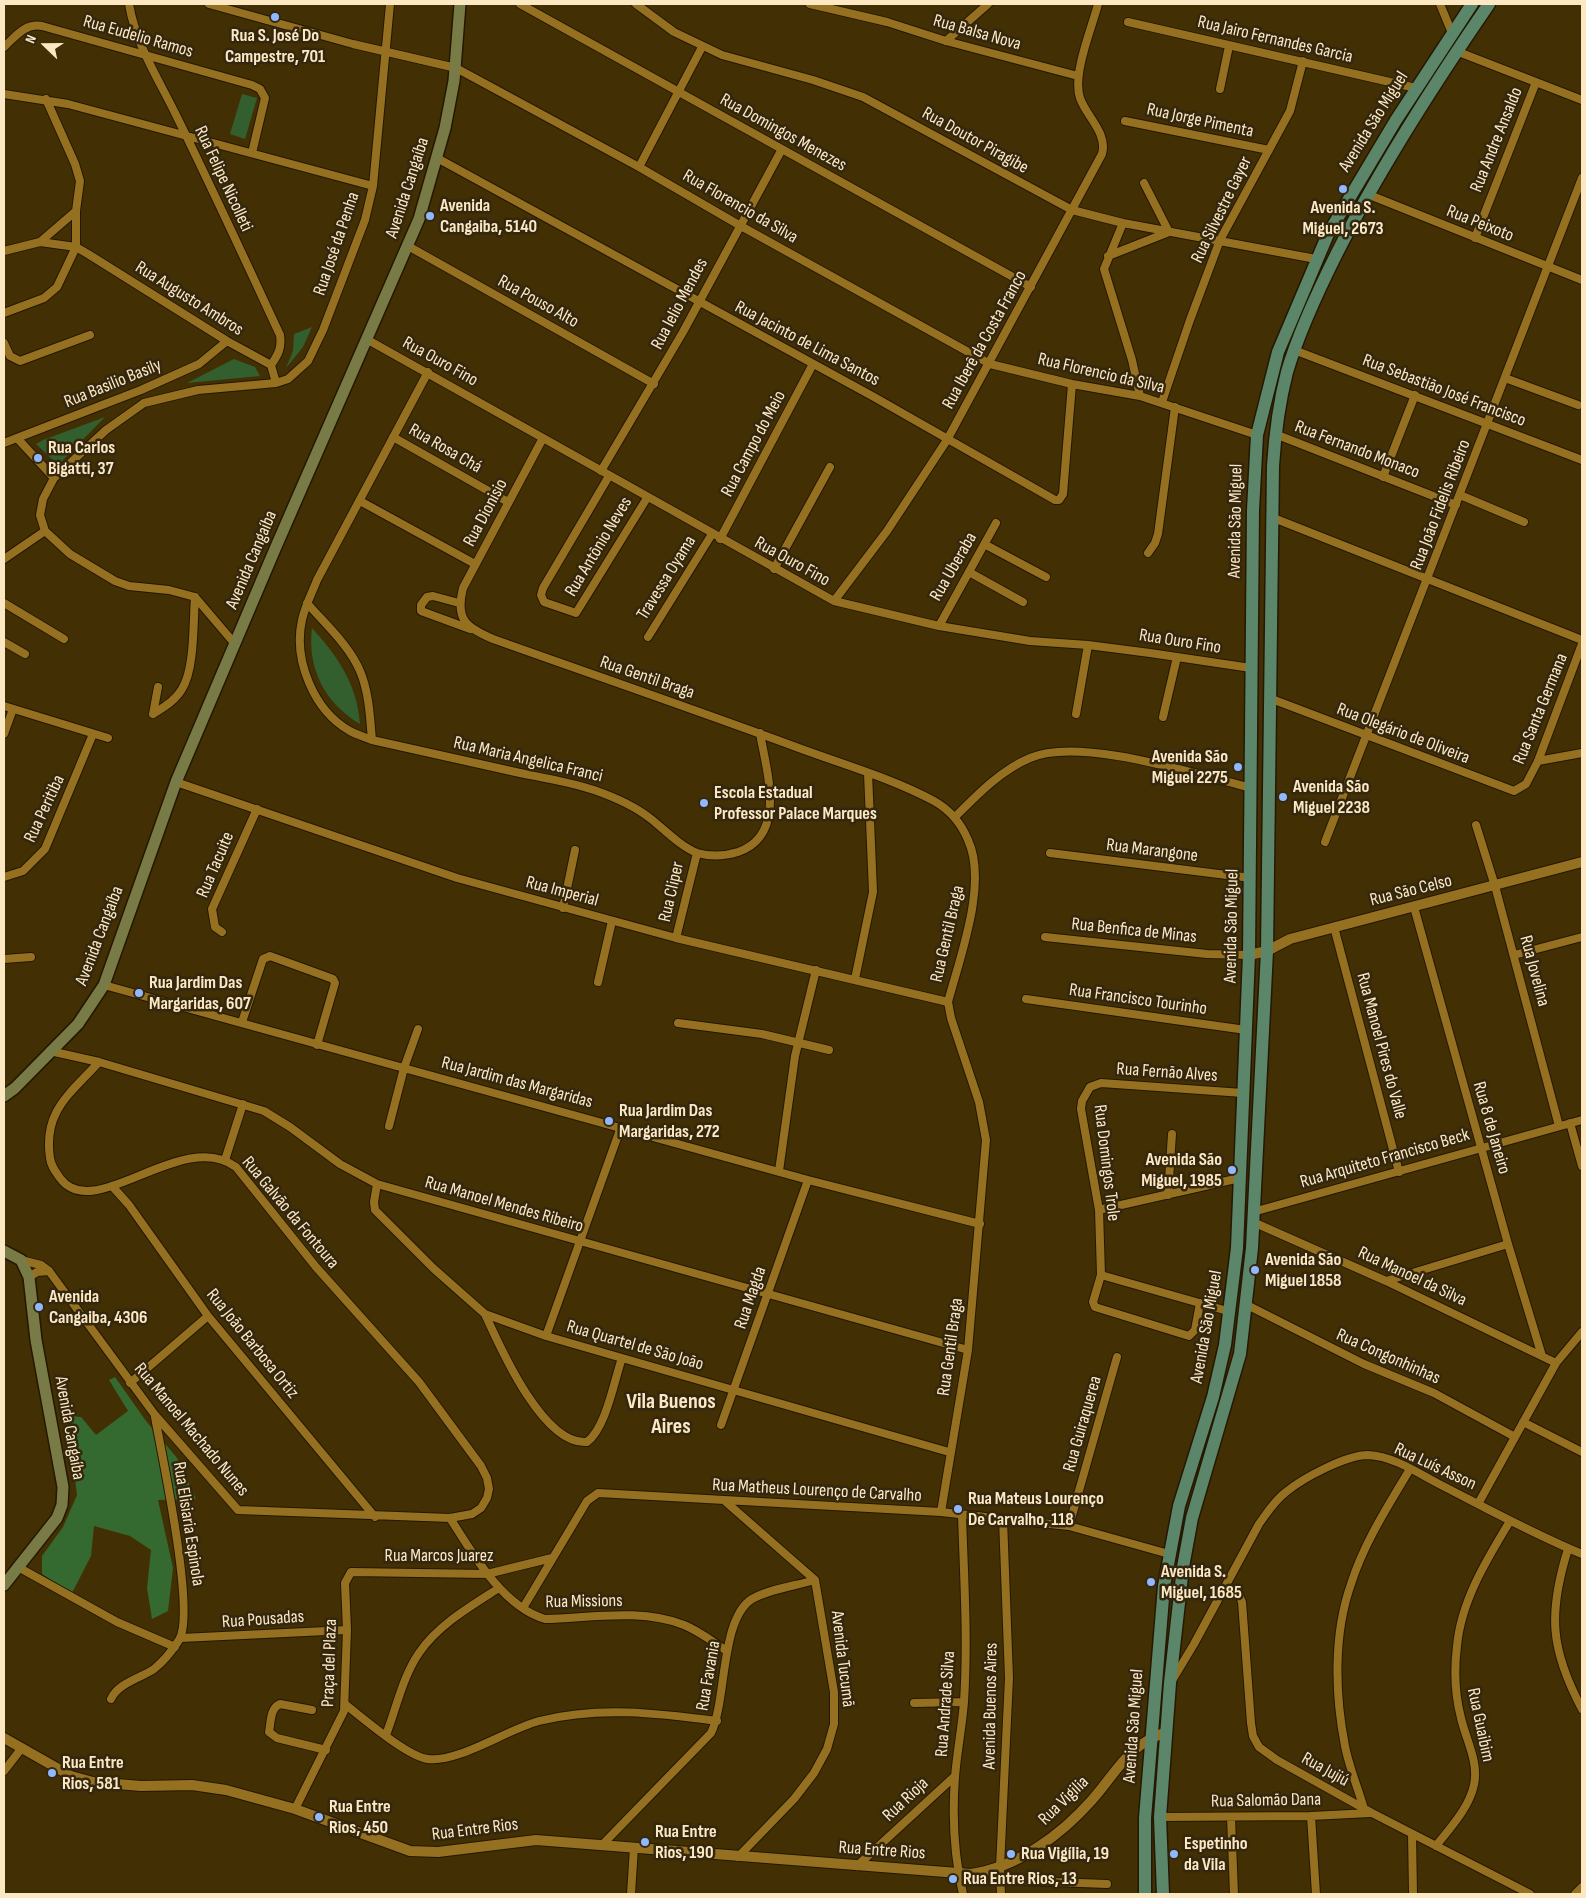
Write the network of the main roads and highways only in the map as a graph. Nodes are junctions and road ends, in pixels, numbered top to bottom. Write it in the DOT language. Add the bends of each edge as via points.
graph roads {
  1 [pos="460,4"];
  2 [pos="1472,4"];
  3 [pos="1489,4"];
  4 [pos="4,1096"];
  5 [pos="4,1251"];
  6 [pos="4,1585"];
  7 [pos="1145,1894"];
  8 [pos="1163,1894"];
  1 -- 4 [label="main road, Avenida Cangaíba" via="456,68 420,219 176,782 104,984 78,1024"];
  2 -- 7 [label="main road, Avenida São Miguel" via="1351,192 1316,259 1278,352 1257,435 1253,510 1250,955 1237,1248 1230,1312 1213,1397 1192,1458 1169,1554 1151,1737 1144,1837"];
  3 -- 8 [label="main road, Avenida São Miguel" via="1367,194 1320,287 1294,350 1275,434 1271,517 1267,951 1247,1306 1240,1354 1192,1518 1182,1576 1160,1817"];
  5 -- 6 [label="main road, Avenida Cangaíba" via="21,1260 29,1277 36,1340 63,1487 57,1518"];
}
